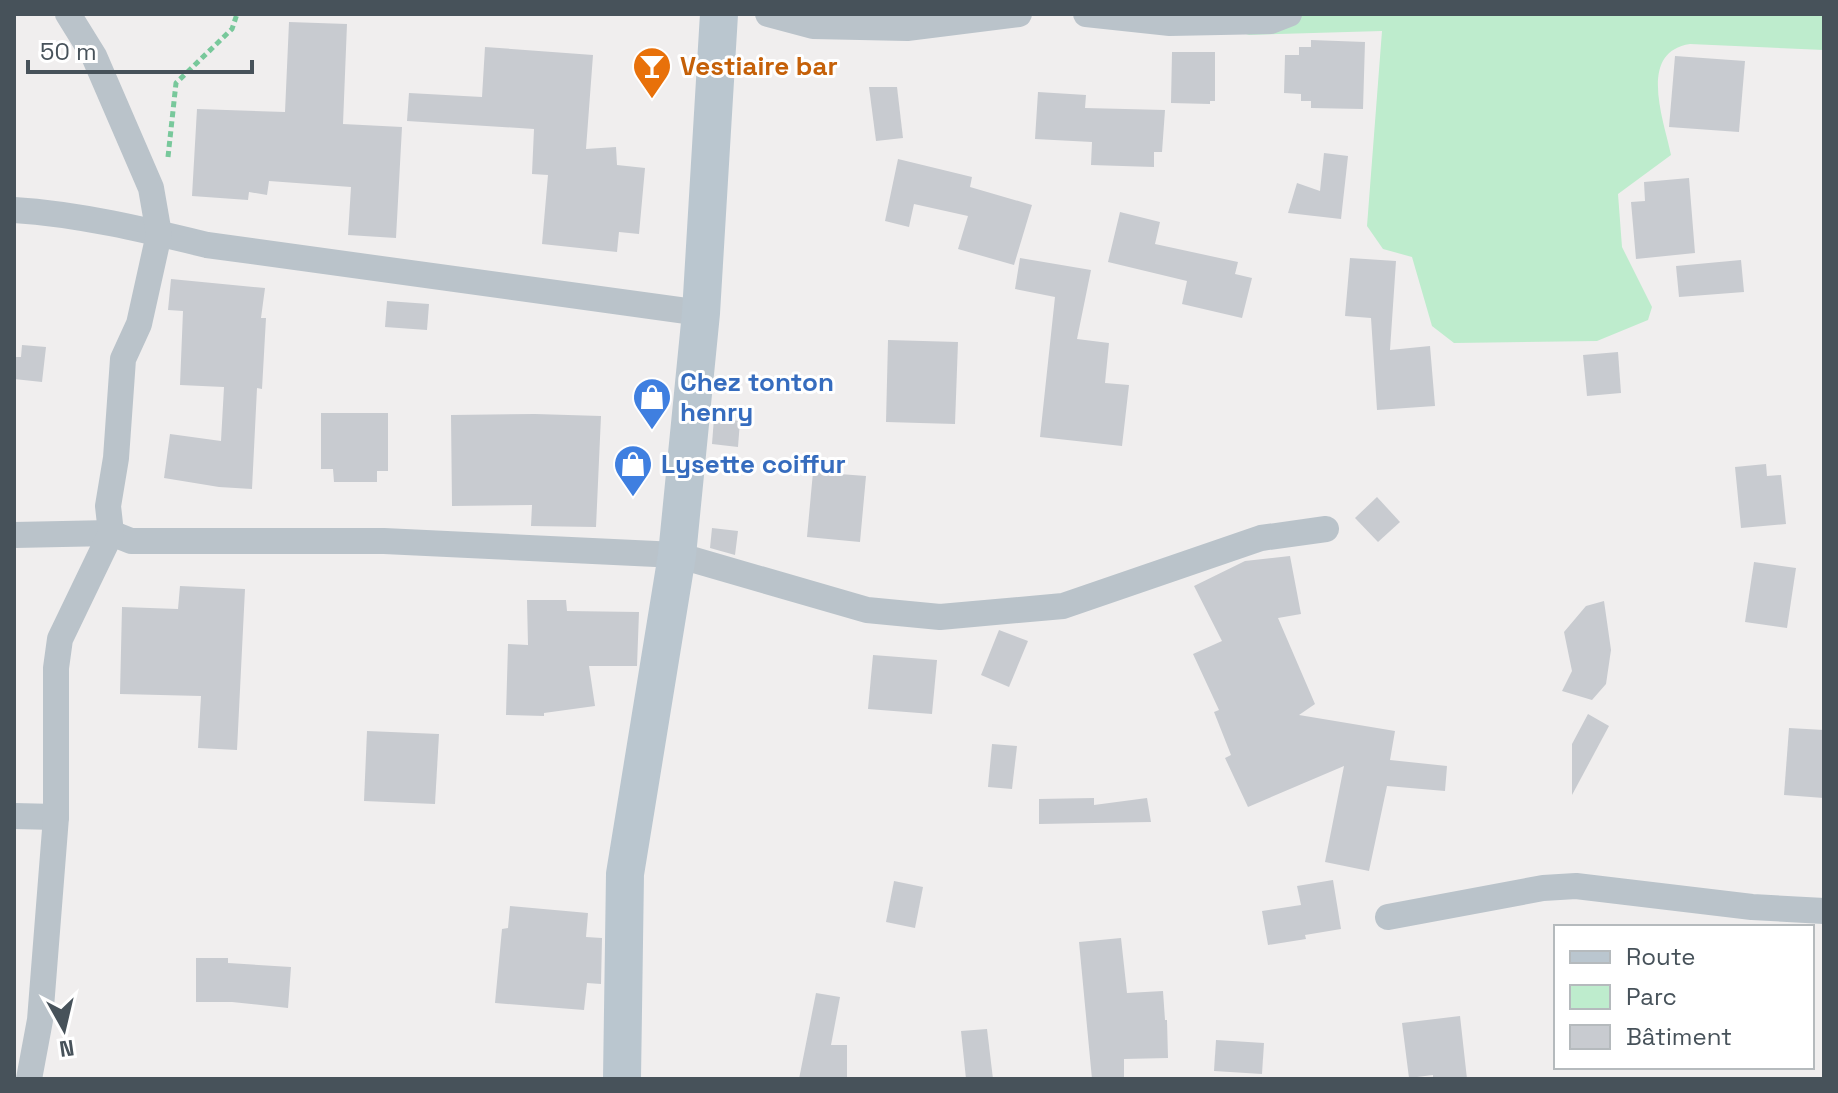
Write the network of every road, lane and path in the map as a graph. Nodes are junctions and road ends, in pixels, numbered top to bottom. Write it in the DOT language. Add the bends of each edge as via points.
graph roads {
  1 [pos="68,14"];
  2 [pos="237,14"];
  3 [pos="719,14"];
  4 [pos="768,14"];
  5 [pos="1019,14"];
  6 [pos="1086,14"];
  7 [pos="1289,14"];
  8 [pos="168,158"];
  9 [pos="14,210"];
  10 [pos="159,234"];
  11 [pos="701,313"];
  12 [pos="1326,529"];
  13 [pos="111,533"];
  14 [pos="14,535"];
  15 [pos="677,555"];
  16 [pos="14,816"];
  17 [pos="56,817"];
  18 [pos="1824,911"];
  19 [pos="1388,917"];
  20 [pos="26,1077"];
  21 [pos="622,1079"];
  1 -- 10 [label="street" via="94,56 151,188"];
  2 -- 8 [label="path" via="232,29 176,83"];
  3 -- 11 [label="street"];
  4 -- 5 [label="street" via="813,26 907,28"];
  6 -- 7 [label="street" via="1170,23 1271,21"];
  9 -- 10 [label="street"];
  10 -- 11 [label="street"];
  10 -- 13 [label="street" via="139,324 123,359 108,506"];
  11 -- 15 [label="street"];
  12 -- 15 [label="street" via="1261,538 1063,606 940,617 867,610"];
  13 -- 14 [label="street"];
  13 -- 15 [label="street" via="131,541 384,541"];
  13 -- 17 [label="street" via="60,639"];
  15 -- 21 [label="street" via="625,874"];
  16 -- 17 [label="street"];
  17 -- 20 [label="street" via="40,1020"];
  18 -- 19 [label="street" via="1576,886"];
}
